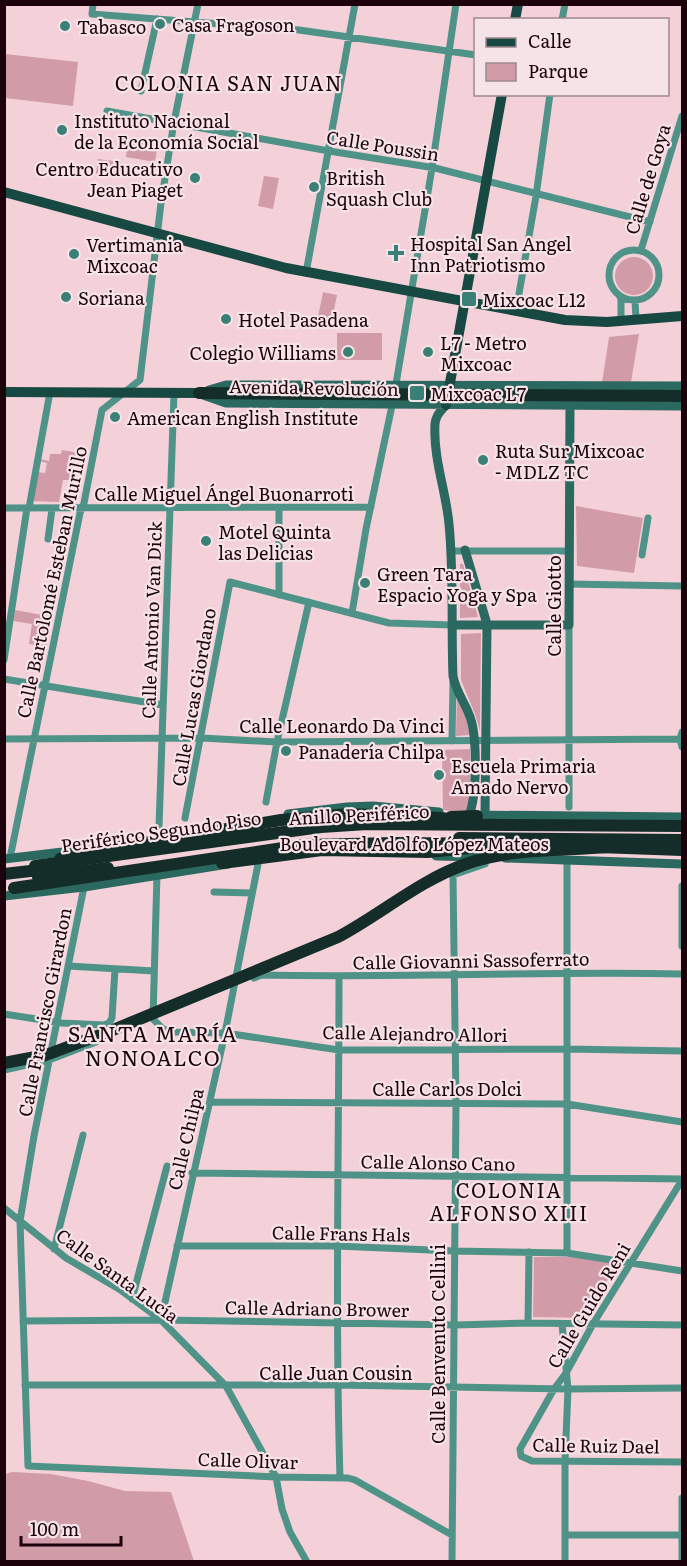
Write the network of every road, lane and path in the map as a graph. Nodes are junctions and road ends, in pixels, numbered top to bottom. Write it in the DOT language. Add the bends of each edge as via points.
graph roads {
  1 [pos="93,4"];
  2 [pos="198,4"];
  3 [pos="355,4"];
  4 [pos="456,4"];
  5 [pos="157,19"];
  6 [pos="195,22"];
  7 [pos="349,37"];
  8 [pos="450,51"];
  9 [pos="474,55"];
  10 [pos="141,91"];
  11 [pos="502,96"];
  12 [pos="550,96"];
  13 [pos="107,111"];
  14 [pos="682,116"];
  15 [pos="174,122"];
  16 [pos="329,151"];
  17 [pos="432,168"];
  18 [pos="486,181"];
  19 [pos="4,192"];
  20 [pos="536,192"];
  21 [pos="650,222"];
  22 [pos="157,233"];
  23 [pos="641,250"];
  24 [pos="306,273"];
  25 [pos="412,291"];
  26 [pos="619,295"];
  27 [pos="635,301"];
  28 [pos="465,302"];
  29 [pos="516,311"];
  30 [pos="682,316"];
  31 [pos="636,319"];
  32 [pos="621,320"];
  33 [pos="396,386"];
  34 [pos="450,386"];
  35 [pos="682,386"];
  36 [pos="4,392"];
  37 [pos="50,392"];
  38 [pos="123,393"];
  39 [pos="174,393"];
  40 [pos="199,393"];
  41 [pos="682,396"];
  42 [pos="392,405"];
  43 [pos="446,405"];
  44 [pos="570,406"];
  45 [pos="682,406"];
  46 [pos="371,507"];
  47 [pos="4,508"];
  48 [pos="28,508"];
  49 [pos="81,508"];
  50 [pos="279,508"];
  51 [pos="52,509"];
  52 [pos="170,509"];
  53 [pos="648,518"];
  54 [pos="48,539"];
  55 [pos="465,550"];
  56 [pos="451,551"];
  57 [pos="570,551"];
  58 [pos="642,555"];
  59 [pos="569,584"];
  60 [pos="682,586"];
  61 [pos="279,595"];
  62 [pos="309,602"];
  63 [pos="352,613"];
  64 [pos="487,624"];
  65 [pos="452,625"];
  66 [pos="569,625"];
  67 [pos="4,660"];
  68 [pos="453,676"];
  69 [pos="4,679"];
  70 [pos="44,686"];
  71 [pos="163,705"];
  72 [pos="681,735"];
  73 [pos="202,738"];
  74 [pos="4,739"];
  75 [pos="33,739"];
  76 [pos="162,739"];
  77 [pos="485,740"];
  78 [pos="452,741"];
  79 [pos="474,741"];
  80 [pos="569,741"];
  81 [pos="277,742"];
  82 [pos="682,747"];
  83 [pos="266,802"];
  84 [pos="568,807"];
  85 [pos="185,818"];
  86 [pos="478,818"];
  87 [pos="682,818"];
  88 [pos="159,827"];
  89 [pos="682,828"];
  90 [pos="682,840"];
  91 [pos="521,844"];
  92 [pos="608,847"];
  93 [pos="679,851"];
  94 [pos="508,859"];
  95 [pos="259,860"];
  96 [pos="567,861"];
  97 [pos="682,864"];
  98 [pos="6,865"];
  99 [pos="35,866"];
  100 [pos="84,872"];
  101 [pos="157,874"];
  102 [pos="682,886"];
  103 [pos="84,887"];
  104 [pos="7,888"];
  105 [pos="214,892"];
  106 [pos="252,893"];
  107 [pos="682,946"];
  108 [pos="68,966"];
  109 [pos="115,969"];
  110 [pos="154,971"];
  111 [pos="567,973"];
  112 [pos="455,974"];
  113 [pos="682,974"];
  114 [pos="339,977"];
  115 [pos="235,986"];
  116 [pos="4,1014"];
  117 [pos="153,1019"];
  118 [pos="57,1023"];
  119 [pos="225,1033"];
  120 [pos="455,1049"];
  121 [pos="567,1049"];
  122 [pos="339,1050"];
  123 [pos="682,1051"];
  124 [pos="49,1060"];
  125 [pos="4,1063"];
  126 [pos="4,1070"];
  127 [pos="210,1102"];
  128 [pos="339,1103"];
  129 [pos="456,1103"];
  130 [pos="567,1104"];
  131 [pos="682,1122"];
  132 [pos="84,1135"];
  133 [pos="167,1167"];
  134 [pos="192,1173"];
  135 [pos="339,1175"];
  136 [pos="567,1177"];
  137 [pos="454,1178"];
  138 [pos="682,1180"];
  139 [pos="4,1208"];
  140 [pos="20,1221"];
  141 [pos="177,1246"];
  142 [pos="336,1246"];
  143 [pos="54,1249"];
  144 [pos="454,1251"];
  145 [pos="529,1252"];
  146 [pos="567,1253"];
  147 [pos="631,1263"];
  148 [pos="682,1271"];
  149 [pos="132,1299"];
  150 [pos="161,1320"];
  151 [pos="23,1321"];
  152 [pos="338,1323"];
  153 [pos="528,1323"];
  154 [pos="562,1324"];
  155 [pos="592,1324"];
  156 [pos="455,1325"];
  157 [pos="682,1325"];
  158 [pos="566,1373"];
  159 [pos="25,1385"];
  160 [pos="337,1385"];
  161 [pos="226,1386"];
  162 [pos="454,1388"];
  163 [pos="682,1388"];
  164 [pos="554,1389"];
  165 [pos="568,1389"];
  166 [pos="521,1446"];
  167 [pos="565,1461"];
  168 [pos="682,1462"];
  169 [pos="28,1466"];
  170 [pos="276,1477"];
  171 [pos="340,1478"];
  172 [pos="682,1498"];
  173 [pos="452,1535"];
  174 [pos="565,1535"];
  175 [pos="682,1535"];
  176 [pos="307,1562"];
  177 [pos="452,1562"];
  178 [pos="565,1562"];
  179 [pos="682,1562"];
  1 -- 5 [label="street" via="92,14"];
  2 -- 6 [label="street, Calle Bartolomé Esteban Murillo"];
  3 -- 7 [label="street"];
  4 -- 8 [label="street"];
  5 -- 6 [label="street"];
  5 -- 10 [label="street"];
  6 -- 7 [label="street"];
  6 -- 15 [label="street, Calle Bartolomé Esteban Murillo"];
  7 -- 8 [label="street"];
  7 -- 16 [label="street"];
  8 -- 9 [label="street"];
  8 -- 17 [label="street"];
  11 -- 18 [label="main road"];
  12 -- 20 [label="street"];
  13 -- 15 [label="street, Calle Poussin"];
  14 -- 21 [label="street, Calle de Goya"];
  15 -- 16 [label="street, Calle Poussin"];
  15 -- 22 [label="street, Calle Bartolomé Esteban Murillo"];
  16 -- 17 [label="street, Calle Poussin"];
  16 -- 24 [label="street"];
  17 -- 18 [label="street, Calle Poussin"];
  17 -- 25 [label="street"];
  18 -- 20 [label="street, Calle Poussin"];
  18 -- 28 [label="main road"];
  19 -- 22 [label="main road"];
  20 -- 21 [label="street, Calle Poussin"];
  20 -- 29 [label="street"];
  21 -- 23 [label="street, Calle de Goya"];
  22 -- 24 [label="main road"];
  22 -- 38 [label="street, Calle Bartolomé Esteban Murillo" via="140,380"];
  23 -- 26 [label="street" via="625,251 612,263 609,280"];
  23 -- 27 [label="street" via="655,260 660,279 653,293"];
  24 -- 25 [label="main road"];
  25 -- 28 [label="main road"];
  25 -- 33 [label="street"];
  26 -- 27 [label="street"];
  26 -- 32 [label="street"];
  27 -- 31 [label="street"];
  28 -- 29 [label="main road"];
  28 -- 34 [label="main road"];
  29 -- 32 [label="main road" via="588,322"];
  30 -- 31 [label="main road"];
  31 -- 32 [label="main road"];
  33 -- 34 [label="main road, Avenida Revolución"];
  33 -- 40 [label="main road, Avenida Revolución" via="226,385"];
  33 -- 42 [label="street"];
  34 -- 35 [label="main road, Avenida Revolución"];
  34 -- 43 [label="main road"];
  36 -- 37 [label="main road, Avenida Revolución"];
  37 -- 38 [label="main road, Avenida Revolución"];
  37 -- 48 [label="street"];
  38 -- 39 [label="main road, Avenida Revolución"];
  38 -- 49 [label="street, Calle Bartolomé Esteban Murillo" via="102,410"];
  39 -- 40 [label="main road, Avenida Revolución"];
  39 -- 52 [label="street, Calle Antonio Van Dick"];
  40 -- 41 [label="highway, bridge"];
  40 -- 42 [label="main road, Avenida Revolución" via="226,404"];
  42 -- 43 [label="main road, Avenida Revolución"];
  42 -- 46 [label="street"];
  43 -- 44 [label="main road, Avenida Revolución"];
  43 -- 56 [label="main road" via="436,418 435,436"];
  44 -- 45 [label="main road, Avenida Revolución"];
  44 -- 57 [label="main road, Calle Giotto"];
  46 -- 50 [label="street, Calle Miguel Ángel Buonarroti"];
  46 -- 63 [label="street"];
  47 -- 48 [label="street, Calle Miguel Ángel Buonarroti"];
  48 -- 51 [label="street, Calle Miguel Ángel Buonarroti"];
  48 -- 67 [label="street"];
  49 -- 51 [label="street, Calle Miguel Ángel Buonarroti"];
  49 -- 52 [label="street, Calle Miguel Ángel Buonarroti"];
  49 -- 70 [label="street, Calle Bartolomé Esteban Murillo"];
  50 -- 52 [label="street, Calle Miguel Ángel Buonarroti"];
  50 -- 61 [label="street"];
  51 -- 54 [label="street"];
  52 -- 71 [label="street, Calle Antonio Van Dick"];
  53 -- 58 [label="street"];
  55 -- 56 [label="street"];
  55 -- 57 [label="street"];
  55 -- 64 [label="main road"];
  56 -- 65 [label="main road"];
  57 -- 59 [label="main road, Calle Giotto"];
  59 -- 60 [label="street"];
  59 -- 66 [label="main road, Calle Giotto"];
  61 -- 62 [label="street"];
  61 -- 73 [label="street, Calle Lucas Giordano" via="230,582"];
  62 -- 63 [label="street"];
  62 -- 81 [label="street"];
  63 -- 65 [label="street" via="400,625"];
  64 -- 65 [label="main road"];
  64 -- 66 [label="main road"];
  64 -- 77 [label="main road"];
  65 -- 68 [label="main road"];
  66 -- 80 [label="street, Calle Giotto"];
  68 -- 78 [label="street"];
  68 -- 79 [label="main road" via="471,721"];
  69 -- 70 [label="street"];
  70 -- 71 [label="street"];
  70 -- 75 [label="street, Calle Bartolomé Esteban Murillo"];
  71 -- 76 [label="street, Calle Antonio Van Dick"];
  72 -- 80 [label="street, Calle Leonardo Da Vinci"];
  72 -- 82 [label="street"];
  73 -- 76 [label="street, Calle Leonardo Da Vinci"];
  73 -- 81 [label="street, Calle Leonardo Da Vinci"];
  73 -- 85 [label="street, Calle Lucas Giordano"];
  74 -- 75 [label="street, Calle Leonardo Da Vinci"];
  75 -- 76 [label="street, Calle Leonardo Da Vinci"];
  75 -- 98 [label="street, Calle Bartolomé Esteban Murillo"];
  76 -- 88 [label="street, Calle Antonio Van Dick"];
  77 -- 79 [label="street, Calle Leonardo Da Vinci"];
  77 -- 80 [label="street, Calle Leonardo Da Vinci"];
  77 -- 86 [label="main road"];
  78 -- 79 [label="street, Calle Leonardo Da Vinci"];
  78 -- 81 [label="street, Calle Leonardo Da Vinci"];
  79 -- 86 [label="main road" via="473,798"];
  80 -- 84 [label="street, Calle Giotto"];
  81 -- 83 [label="street"];
  86 -- 87 [label="main road, Boulevard Adolfo López Mateos"];
  86 -- 89 [label="highway, Anillo Periférico"];
  86 -- 98 [label="highway, Anillo Periférico"];
  86 -- 98 [label="main road, Boulevard Adolfo López Mateos" via="373,806 347,807 273,816"];
  86 -- 99 [label="highway, bridge" via="349,814 281,820 71,855"];
  89 -- 99 [label="highway, Periférico Segundo Piso, bridge" via="321,827"];
  90 -- 100 [label="highway, Anillo Periférico" via="322,841"];
  91 -- 92 [label="highway, Periférico Segundo Piso, bridge"];
  91 -- 100 [label="highway, bridge" via="428,852 322,850 116,876"];
  91 -- 104 [label="highway, Periférico Segundo Piso, bridge" via="303,845"];
  92 -- 93 [label="highway, Periférico Segundo Piso"];
  92 -- 125 [label="highway, bridge" via="504,855 467,864 435,877 338,937 113,1030 46,1055"];
  94 -- 95 [label="main road, Boulevard Adolfo López Mateos" via="323,855"];
  94 -- 96 [label="main road, Boulevard Adolfo López Mateos"];
  94 -- 112 [label="street, Calle Benvenuto Cellini" via="451,875"];
  95 -- 101 [label="main road, Boulevard Adolfo López Mateos"];
  95 -- 106 [label="street, Calle Chilpa"];
  96 -- 97 [label="main road, Boulevard Adolfo López Mateos"];
  96 -- 111 [label="street"];
  98 -- 99 [label="highway, Periférico Segundo Piso"];
  100 -- 104 [label="highway, Anillo Periférico"];
  101 -- 103 [label="main road, Boulevard Adolfo López Mateos"];
  101 -- 110 [label="street"];
  102 -- 107 [label="street"];
  103 -- 104 [label="main road, Boulevard Adolfo López Mateos"];
  103 -- 108 [label="street, Calle Francisco Girardon"];
  105 -- 106 [label="street"];
  106 -- 115 [label="street, Calle Chilpa"];
  108 -- 109 [label="street"];
  108 -- 118 [label="street, Calle Francisco Girardon"];
  109 -- 110 [label="street"];
  109 -- 118 [label="street" via="109,1023"];
  110 -- 117 [label="street"];
  111 -- 112 [label="street, Calle Giovanni Sassoferrato"];
  111 -- 113 [label="street, Calle Giovanni Sassoferrato"];
  111 -- 121 [label="street"];
  112 -- 114 [label="street, Calle Giovanni Sassoferrato"];
  112 -- 120 [label="street, Calle Benvenuto Cellini"];
  114 -- 115 [label="street, Calle Giovanni Sassoferrato" via="261,975"];
  114 -- 122 [label="street"];
  115 -- 117 [label="street"];
  115 -- 119 [label="street, Calle Chilpa"];
  116 -- 118 [label="street"];
  117 -- 119 [label="street, Calle Alejandro Allori" via="173,1032"];
  117 -- 124 [label="street"];
  118 -- 124 [label="street, Calle Francisco Girardon"];
  119 -- 122 [label="street, Calle Alejandro Allori"];
  119 -- 127 [label="street, Calle Chilpa"];
  120 -- 121 [label="street, Calle Alejandro Allori"];
  120 -- 122 [label="street, Calle Alejandro Allori"];
  120 -- 129 [label="street, Calle Benvenuto Cellini"];
  121 -- 123 [label="street, Calle Alejandro Allori"];
  121 -- 130 [label="street"];
  122 -- 128 [label="street"];
  124 -- 126 [label="street"];
  124 -- 140 [label="street, Calle Francisco Girardon"];
  127 -- 128 [label="street, Calle Carlos Dolci"];
  127 -- 134 [label="street, Calle Chilpa"];
  128 -- 129 [label="street, Calle Carlos Dolci"];
  128 -- 135 [label="street"];
  129 -- 130 [label="street, Calle Carlos Dolci"];
  129 -- 137 [label="street, Calle Benvenuto Cellini"];
  130 -- 131 [label="street, Calle Carlos Dolci"];
  130 -- 136 [label="street"];
  132 -- 143 [label="street"];
  133 -- 149 [label="street"];
  134 -- 135 [label="street, Calle Alonso Cano"];
  134 -- 141 [label="street, Calle Chilpa"];
  135 -- 137 [label="street, Calle Alonso Cano"];
  135 -- 142 [label="street"];
  136 -- 137 [label="street, Calle Alonso Cano"];
  136 -- 138 [label="street, Calle Alonso Cano"];
  136 -- 146 [label="street"];
  137 -- 144 [label="street, Calle Benvenuto Cellini"];
  138 -- 147 [label="street, Calle Guido Reni"];
  139 -- 140 [label="street, Calle Santa Lucía"];
  140 -- 143 [label="street, Calle Santa Lucía"];
  140 -- 151 [label="street, Calle Francisco Girardon"];
  141 -- 142 [label="street, Calle Frans Hals"];
  141 -- 150 [label="street, Calle Chilpa"];
  142 -- 144 [label="street, Calle Frans Hals"];
  142 -- 152 [label="street"];
  143 -- 149 [label="street, Calle Santa Lucía"];
  144 -- 145 [label="street, Calle Frans Hals"];
  144 -- 156 [label="street, Calle Benvenuto Cellini"];
  145 -- 146 [label="street, Calle Frans Hals"];
  145 -- 153 [label="street"];
  146 -- 147 [label="street, Calle Frans Hals"];
  147 -- 148 [label="street, Calle Frans Hals"];
  147 -- 155 [label="street, Calle Guido Reni"];
  149 -- 150 [label="street, Calle Santa Lucía"];
  150 -- 151 [label="street, Calle Adriano Brower"];
  150 -- 152 [label="street, Calle Adriano Brower"];
  150 -- 161 [label="street, Calle Santa Lucía"];
  151 -- 159 [label="street, Calle Francisco Girardon"];
  152 -- 156 [label="street, Calle Adriano Brower"];
  152 -- 160 [label="street"];
  153 -- 154 [label="street, Calle Adriano Brower"];
  153 -- 156 [label="street, Calle Adriano Brower"];
  154 -- 155 [label="street, Calle Adriano Brower"];
  154 -- 158 [label="street"];
  155 -- 157 [label="street, Calle Adriano Brower"];
  155 -- 158 [label="street, Calle Guido Reni"];
  156 -- 162 [label="street, Calle Benvenuto Cellini"];
  158 -- 164 [label="street, Calle Guido Reni"];
  158 -- 165 [label="street"];
  159 -- 161 [label="street, Calle Juan Cousin"];
  159 -- 169 [label="street, Calle Francisco Girardon"];
  160 -- 161 [label="street, Calle Juan Cousin"];
  160 -- 162 [label="street, Calle Juan Cousin"];
  160 -- 171 [label="street"];
  161 -- 170 [label="street, Calle Santa Lucía"];
  162 -- 164 [label="street, Calle Juan Cousin"];
  162 -- 173 [label="street, Calle Benvenuto Cellini"];
  163 -- 165 [label="street, Calle Juan Cousin"];
  164 -- 165 [label="street, Calle Juan Cousin"];
  164 -- 166 [label="street, Calle Guido Reni"];
  165 -- 167 [label="street"];
  166 -- 167 [label="street, Calle Ruiz Dael" via="524,1459"];
  167 -- 168 [label="street, Calle Ruiz Dael"];
  167 -- 174 [label="street"];
  169 -- 170 [label="street, Calle Olivar"];
  170 -- 171 [label="street, Calle Olivar"];
  170 -- 176 [label="street, Calle Santa Lucía" via="290,1532"];
  171 -- 173 [label="street, Calle Olivar" via="355,1480"];
  172 -- 175 [label="street"];
  173 -- 177 [label="street, Calle Benvenuto Cellini"];
  174 -- 175 [label="street"];
  174 -- 178 [label="street"];
  175 -- 179 [label="street"];
}
